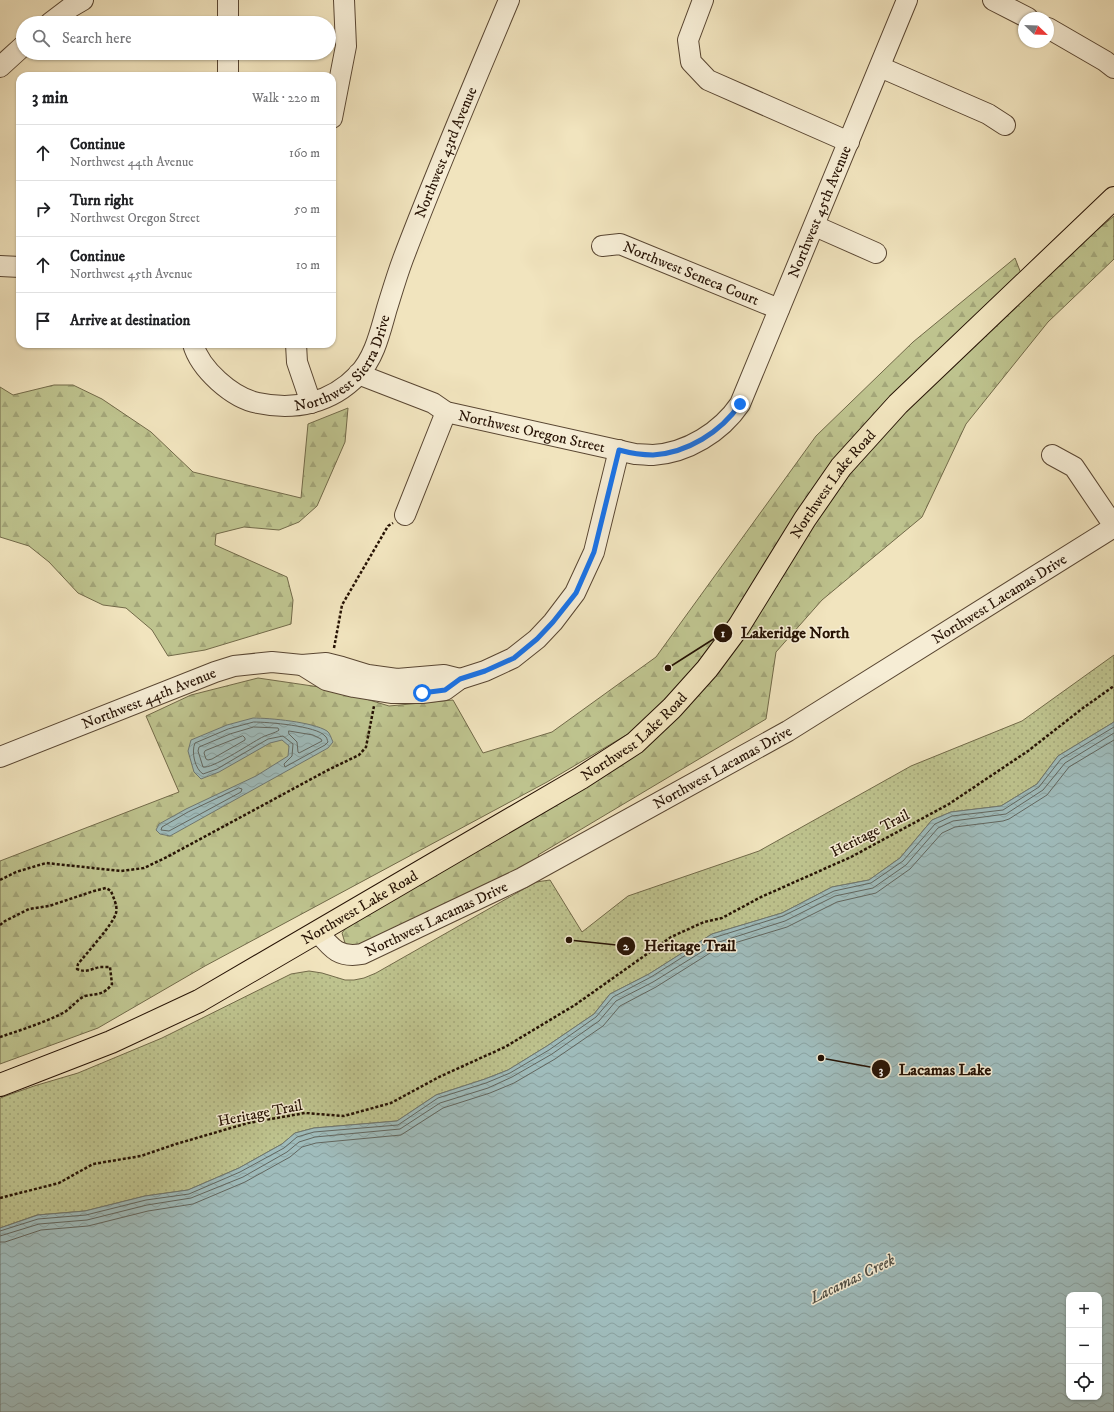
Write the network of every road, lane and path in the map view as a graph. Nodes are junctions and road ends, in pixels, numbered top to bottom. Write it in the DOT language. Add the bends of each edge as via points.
graph roads {
  1 [pos="83,0"];
  2 [pos="228,0"];
  3 [pos="344,0"];
  4 [pos="509,0"];
  5 [pos="704,0"];
  6 [pos="907,0"];
  7 [pos="993,0"];
  8 [pos="1018,13"];
  9 [pos="59,16"];
  10 [pos="228,16"];
  11 [pos="1054,31"];
  12 [pos="16,52"];
  13 [pos="228,60"];
  14 [pos="0,67"];
  15 [pos="880,67"];
  16 [pos="1114,68"];
  17 [pos="228,72"];
  18 [pos="336,97"];
  19 [pos="1006,125"];
  20 [pos="849,142"];
  21 [pos="1114,198"];
  22 [pos="815,226"];
  23 [pos="602,246"];
  24 [pos="876,253"];
  25 [pos="0,266"];
  26 [pos="16,267"];
  27 [pos="388,306"];
  28 [pos="779,309"];
  29 [pos="195,348"];
  30 [pos="296,348"];
  31 [pos="358,374"];
  32 [pos="310,403"];
  33 [pos="446,412"];
  34 [pos="727,421"];
  35 [pos="619,450"];
  36 [pos="1052,455"];
  37 [pos="406,515"];
  38 [pos="1114,526"];
  39 [pos="334,649"];
  40 [pos="302,665"];
  41 [pos="460,679"];
  42 [pos="1114,686"];
  43 [pos="376,691"];
  44 [pos="0,757"];
  45 [pos="0,880"];
  46 [pos="0,925"];
  47 [pos="318,932"];
  48 [pos="0,1037"];
  49 [pos="0,1085"];
  50 [pos="0,1198"];
  1 -- 9 [label="street"];
  2 -- 10 [label="street"];
  3 -- 18 [label="street" via="346,46"];
  4 -- 27 [label="street, Northwest 43rd Avenue" via="405,254"];
  5 -- 20 [label="street" via="688,40 691,62 708,80"];
  6 -- 15 [label="street, Northwest 45th Avenue"];
  7 -- 8 [label="street"];
  11 -- 16 [label="street"];
  12 -- 14 [label="street"];
  13 -- 17 [label="street"];
  15 -- 19 [label="street" via="988,114"];
  15 -- 20 [label="street, Northwest 45th Avenue"];
  20 -- 22 [label="street, Northwest 45th Avenue"];
  21 -- 47 [label="main road, Northwest Lake Road" via="898,404 841,468 805,519 735,632 707,669 672,708 635,742 581,778"];
  22 -- 24 [label="street"];
  22 -- 28 [label="street, Northwest 45th Avenue"];
  23 -- 28 [label="street, Northwest Seneca Court" via="620,244"];
  25 -- 26 [label="street"];
  27 -- 31 [label="street, Northwest Sierra Drive" via="378,342"];
  28 -- 34 [label="street, Northwest 45th Avenue" via="740,404"];
  29 -- 32 [label="street, Northwest Sierra Drive" via="204,366 235,393 254,402 271,406 300,406"];
  30 -- 32 [label="street" via="297,362"];
  31 -- 32 [label="street, Northwest Sierra Drive" via="342,389 325,399"];
  31 -- 33 [label="street, Northwest Oregon Street" via="433,404"];
  33 -- 35 [label="street, Northwest Oregon Street"];
  33 -- 37 [label="street"];
  34 -- 35 [label="street, Northwest Oregon Street" via="702,440 677,450 654,455"];
  35 -- 41 [label="street, Northwest 44th Avenue" via="594,552 576,593 537,639 514,658"];
  36 -- 38 [label="street" via="1074,467"];
  37 -- 39 [label="path" via="388,526 342,605"];
  38 -- 47 [label="street, Northwest Lacamas Drive" via="788,731 522,878 362,954 340,954"];
  40 -- 41 [label="street, Northwest 44th Avenue" via="326,663 368,675 397,679 444,675"];
  40 -- 43 [label="street, Northwest 44th Avenue" via="326,680"];
  40 -- 44 [label="street, Northwest 44th Avenue" via="272,662 234,666"];
  41 -- 43 [label="street, Northwest 44th Avenue" via="445,690 391,693"];
  42 -- 50 [label="path, Heritage Trail" via="1028,751 949,804 851,857 761,897 722,918 704,922 671,937 575,1005 505,1047 439,1077 391,1103 344,1116 305,1113 248,1123 141,1156 93,1164 59,1183"];
  43 -- 45 [label="path" via="366,747 359,755 167,857 144,868 121,872 46,863"];
  46 -- 48 [label="path" via="28,909 49,906 106,888 111,891 115,904 116,912 112,920 78,964 77,969 89,971 110,967 112,984 107,990 99,995 84,996 65,1012"];
  47 -- 49 [label="main road, Northwest Lake Road" via="199,1001 111,1042"];
}
